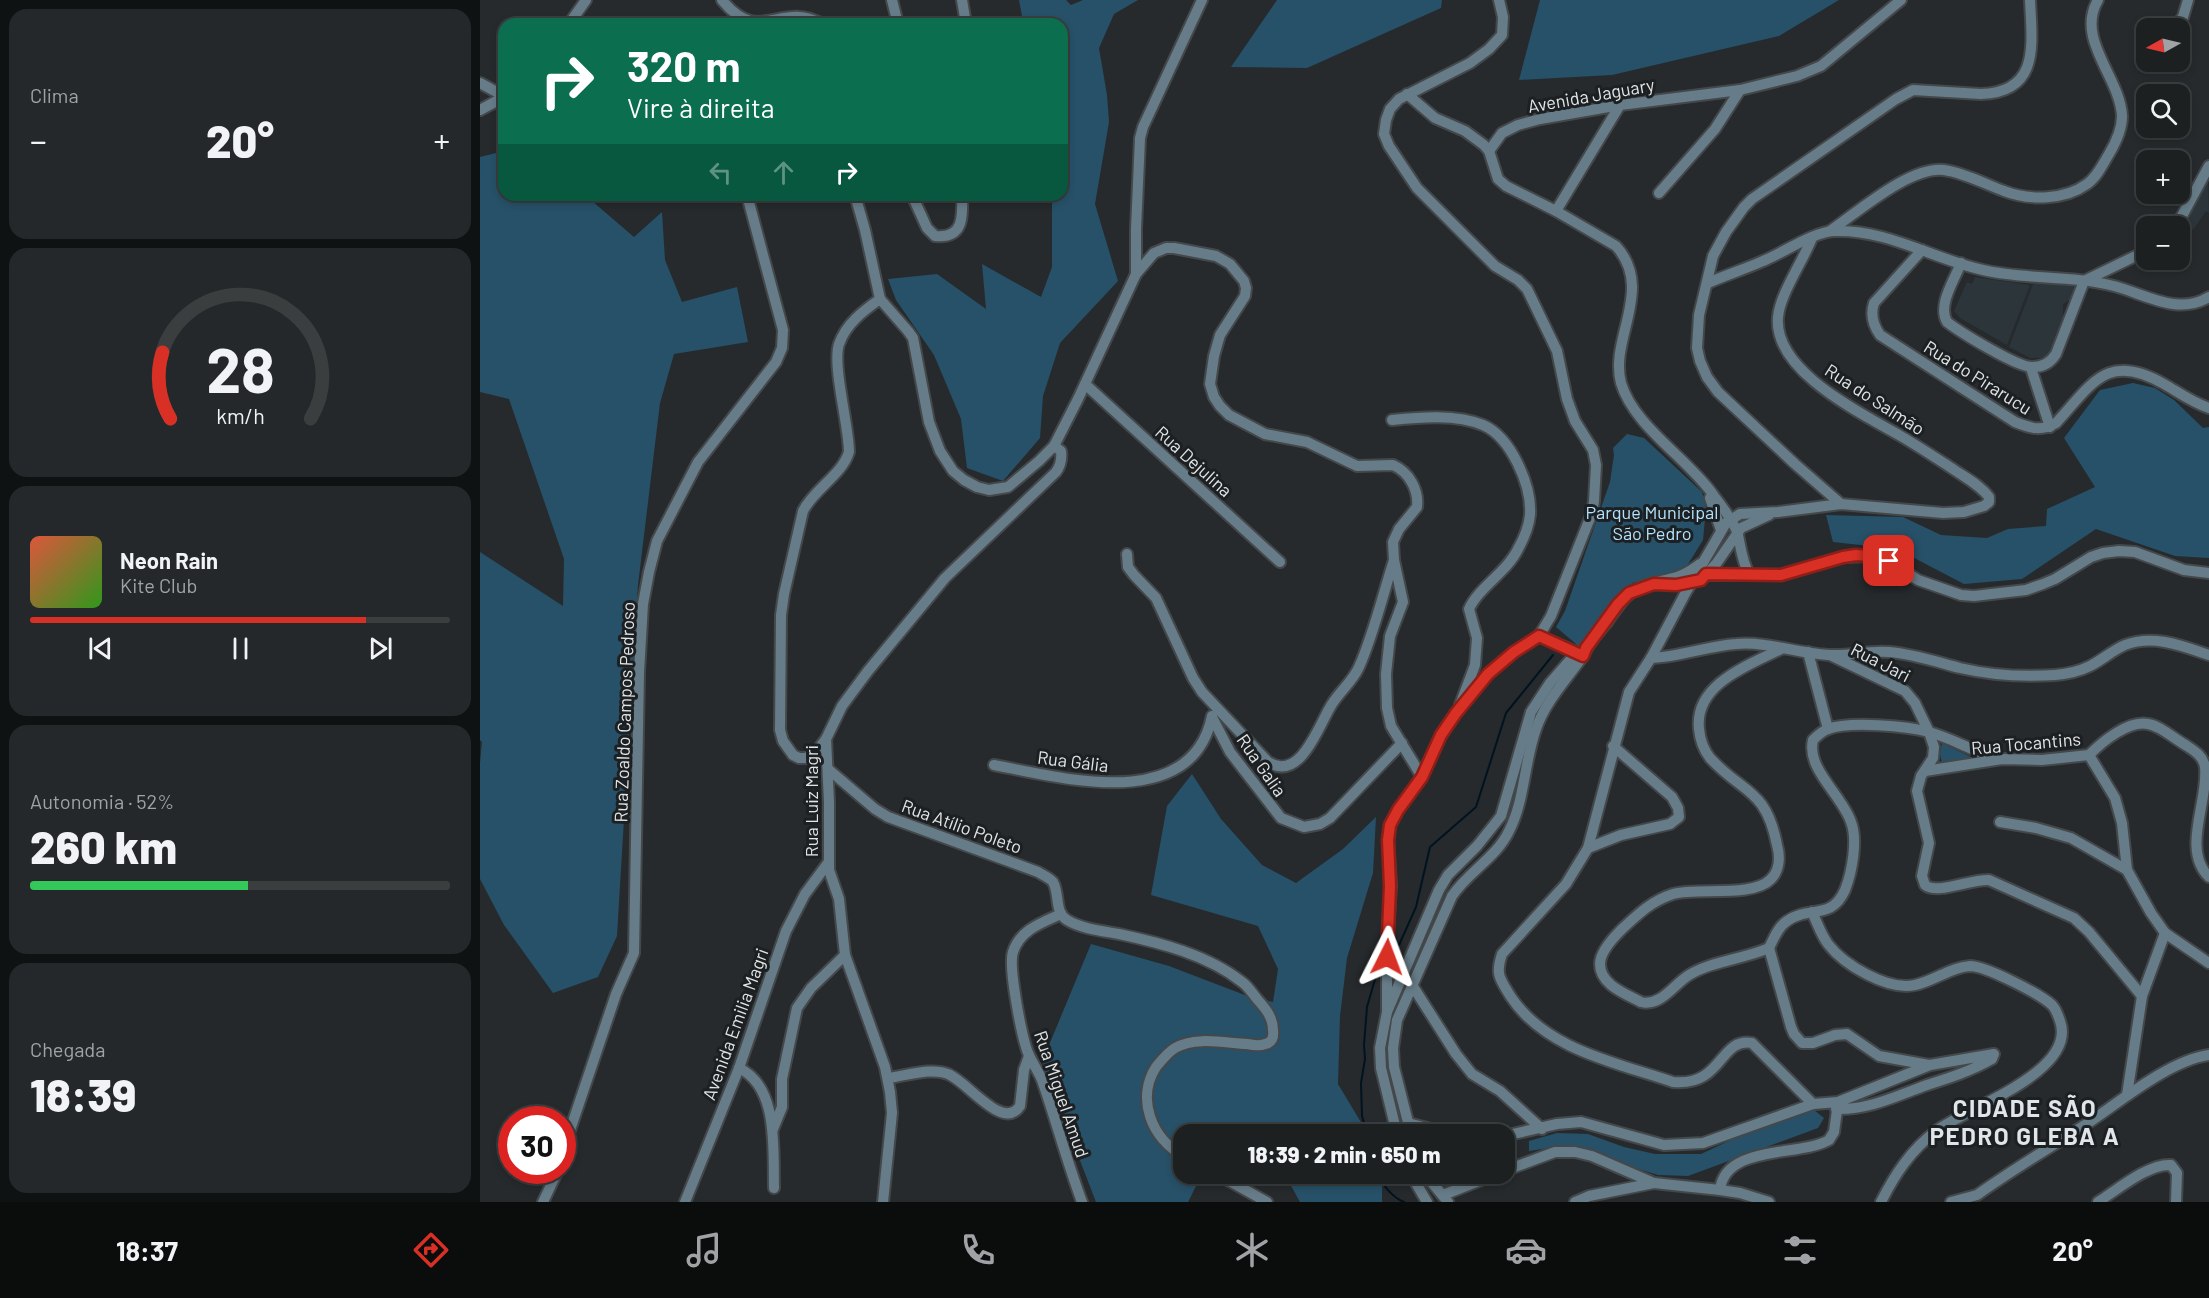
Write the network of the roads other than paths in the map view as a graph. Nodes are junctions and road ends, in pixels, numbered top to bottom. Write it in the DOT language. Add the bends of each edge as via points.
graph roads {
  1 [pos="585,0"];
  2 [pos="722,0"];
  3 [pos="892,0"];
  4 [pos="962,0"];
  5 [pos="1202,0"];
  6 [pos="1499,0"];
  7 [pos="1901,0"];
  8 [pos="2030,0"];
  9 [pos="2098,0"];
  10 [pos="2188,0"];
  11 [pos="797,5"];
  12 [pos="781,7"];
  13 [pos="573,18"];
  14 [pos="816,18"];
  15 [pos="896,18"];
  16 [pos="965,18"];
  17 [pos="2181,18"];
  18 [pos="480,82"];
  19 [pos="1740,90"];
  20 [pos="498,93"];
  21 [pos="1407,94"];
  22 [pos="498,100"];
  23 [pos="1620,105"];
  24 [pos="480,110"];
  25 [pos="1489,152"];
  26 [pos="2209,166"];
  27 [pos="1659,194"];
  28 [pos="749,201"];
  29 [pos="857,201"];
  30 [pos="915,201"];
  31 [pos="962,201"];
  32 [pos="1556,211"];
  33 [pos="2182,216"];
  34 [pos="1830,231"];
  35 [pos="1812,238"];
  36 [pos="1922,250"];
  37 [pos="2136,256"];
  38 [pos="1961,263"];
  39 [pos="1136,274"];
  40 [pos="2084,281"];
  41 [pos="1708,282"];
  42 [pos="2209,297"];
  43 [pos="880,299"];
  44 [pos="2031,368"];
  45 [pos="1085,384"];
  46 [pos="2209,408"];
  47 [pos="1392,420"];
  48 [pos="2050,427"];
  49 [pos="1054,446"];
  50 [pos="1702,482"];
  51 [pos="1712,493"];
  52 [pos="1841,504"];
  53 [pos="1778,512"];
  54 [pos="1740,514"];
  55 [pos="1729,521"];
  56 [pos="1720,530"];
  57 [pos="1737,532"];
  58 [pos="1127,554"];
  59 [pos="1706,557"];
  60 [pos="1394,560"];
  61 [pos="1280,562"];
  62 [pos="1716,564"];
  63 [pos="2209,573"];
  64 [pos="1749,574"];
  65 [pos="1700,579"];
  66 [pos="1654,584"];
  67 [pos="1671,585"];
  68 [pos="1679,604"];
  69 [pos="1668,624"];
  70 [pos="1539,636"];
  71 [pos="1781,649"];
  72 [pos="1582,652"];
  73 [pos="1808,652"];
  74 [pos="2209,655"];
  75 [pos="1832,656"];
  76 [pos="1651,658"];
  77 [pos="1214,704"];
  78 [pos="1456,713"];
  79 [pos="1212,717"];
  80 [pos="1828,729"];
  81 [pos="1929,732"];
  82 [pos="826,739"];
  83 [pos="1402,742"];
  84 [pos="1613,746"];
  85 [pos="2089,755"];
  86 [pos="2002,759"];
  87 [pos="994,765"];
  88 [pos="828,769"];
  89 [pos="1925,771"];
  90 [pos="1422,777"];
  91 [pos="1507,798"];
  92 [pos="1518,804"];
  93 [pos="2000,822"];
  94 [pos="1588,848"];
  95 [pos="828,863"];
  96 [pos="2127,870"];
  97 [pos="2209,877"];
  98 [pos="1812,912"];
  99 [pos="1065,918"];
  100 [pos="2165,933"];
  101 [pos="1769,948"];
  102 [pos="846,955"];
  103 [pos="2209,963"];
  104 [pos="1412,985"];
  105 [pos="2142,996"];
  106 [pos="1387,1012"];
  107 [pos="2209,1054"];
  108 [pos="1029,1056"];
  109 [pos="1930,1065"];
  110 [pos="739,1068"];
  111 [pos="888,1078"];
  112 [pos="1386,1091"];
  113 [pos="2127,1095"];
  114 [pos="1401,1096"];
  115 [pos="1813,1104"];
  116 [pos="1837,1106"];
  117 [pos="576,1114"];
  118 [pos="1394,1124"];
  119 [pos="1409,1124"];
  120 [pos="773,1129"];
  121 [pos="1542,1129"];
  122 [pos="1515,1134"];
  123 [pos="1173,1149"];
  124 [pos="1515,1167"];
  125 [pos="1654,1183"];
  126 [pos="551,1184"];
  127 [pos="1235,1184"];
  128 [pos="1416,1184"];
  129 [pos="1433,1184"];
  130 [pos="1476,1184"];
  131 [pos="774,1188"];
  132 [pos="1719,1190"];
  133 [pos="1445,1199"];
  134 [pos="1974,1199"];
  135 [pos="543,1202"];
  136 [pos="685,1202"];
  137 [pos="883,1202"];
  138 [pos="1082,1202"];
  139 [pos="1267,1202"];
  140 [pos="1427,1202"];
  141 [pos="1575,1202"];
  142 [pos="1769,1202"];
  143 [pos="1881,1202"];
  144 [pos="1951,1202"];
  145 [pos="2098,1202"];
  146 [pos="2176,1202"];
  1 -- 13 [label="street"];
  2 -- 12 [label="street" via="742,17 762,15"];
  3 -- 15 [label="street"];
  4 -- 16 [label="street"];
  5 -- 39 [label="street" via="1140,138"];
  6 -- 21 [label="street" via="1502,35 1489,49 1451,74"];
  7 -- 19 [label="street, Avenida Jaguary" via="1821,66"];
  8 -- 41 [label="street" via="2030,52 2027,70 2019,83 1991,94 1913,90 1896,99 1752,199 1713,256"];
  9 -- 34 [label="street" via="2092,10 2091,28 2122,117 2112,148 2088,184 2054,197 2028,197 1953,172 1928,171 1901,182"];
  10 -- 17 [label="street"];
  11 -- 14 [label="street"];
  18 -- 20 [label="street"];
  19 -- 23 [label="street, Avenida Jaguary"];
  19 -- 27 [label="street" via="1715,129"];
  21 -- 25 [label="street" via="1435,118 1473,136"];
  21 -- 70 [label="street" via="1394,103 1386,120 1384,134 1389,146 1417,188 1495,266 1527,289 1557,351 1575,421 1593,450 1596,465 1592,513 1551,616"];
  22 -- 24 [label="street"];
  23 -- 25 [label="street, Avenida Jaguary" via="1518,125 1502,133"];
  23 -- 32 [label="street"];
  25 -- 32 [label="street" via="1498,179"];
  26 -- 33 [label="street"];
  28 -- 117 [label="street, Rua Zoaldo Campos Pedroso" via="776,299 783,330 782,348 776,362 698,462 657,541 642,623 634,953"];
  29 -- 43 [label="street"];
  30 -- 31 [label="street" via="927,228 935,236 946,237 960,223"];
  32 -- 50 [label="street" via="1616,246 1627,261 1632,287 1620,360 1625,394 1644,421"];
  34 -- 35 [label="street"];
  34 -- 36 [label="street" via="1876,234"];
  35 -- 41 [label="street"];
  35 -- 52 [label="street, Rua do Salmão" via="1779,310 1778,326 1788,353 1810,378 1836,398 1969,480 1990,499 1984,506 1943,513"];
  36 -- 38 [label="street"];
  36 -- 48 [label="street, Rua do Pirarucu" via="1874,303 1873,320 1880,335 2015,422 2031,428"];
  37 -- 40 [label="street"];
  38 -- 40 [label="street" via="2005,274"];
  38 -- 44 [label="street" via="1945,301 1947,322"];
  39 -- 45 [label="street"];
  39 -- 60 [label="street" via="1154,254 1166,248 1224,259 1239,273 1245,296 1220,335 1210,377 1214,397 1229,415 1265,434 1306,442 1357,466 1393,465 1404,471 1418,503 1394,538"];
  40 -- 42 [label="street" via="2114,286 2167,304 2186,306"];
  40 -- 44 [label="street" via="2056,354 2051,361"];
  41 -- 52 [label="street" via="1699,315 1697,348 1707,377 1726,400"];
  43 -- 49 [label="street" via="913,339 929,422 953,471 989,490 1008,487"];
  43 -- 82 [label="street" via="858,316 839,345 849,452 802,511 783,605 783,741 793,755 806,758"];
  44 -- 48 [label="street"];
  45 -- 49 [label="street"];
  45 -- 61 [label="street, Rua Dejulina"];
  46 -- 48 [label="street, Rua do Pirarucu" via="2148,375 2121,370 2097,379"];
  47 -- 78 [label="street" via="1444,418 1486,426 1507,447 1527,483 1530,514 1518,551 1469,609 1476,638 1475,665"];
  49 -- 82 [label="street, Rua Luiz Magri" via="1062,456 1056,472 945,578 842,706"];
  50 -- 51 [label="street"];
  50 -- 56 [label="street"];
  51 -- 54 [label="street"];
  51 -- 55 [label="street"];
  52 -- 53 [label="street"];
  53 -- 54 [label="street"];
  53 -- 57 [label="street"];
  54 -- 55 [label="street"];
  55 -- 56 [label="street"];
  55 -- 57 [label="street"];
  56 -- 59 [label="street"];
  57 -- 62 [label="street"];
  57 -- 64 [label="street"];
  58 -- 77 [label="street" via="1128,567 1156,598 1193,678"];
  59 -- 62 [label="street"];
  59 -- 65 [label="street"];
  59 -- 66 [label="street" via="1683,576"];
  60 -- 77 [label="street" via="1358,670 1297,761 1287,766 1272,765"];
  60 -- 83 [label="street" via="1403,602 1392,627 1387,656 1387,708 1391,726"];
  62 -- 65 [label="street"];
  63 -- 64 [label="street" via="2184,570 2134,552 2119,551 2091,557 2055,579 2026,590 1974,596 1918,580 1889,561 1872,556 1843,557 1781,575"];
  64 -- 65 [label="street"];
  65 -- 67 [label="street"];
  65 -- 68 [label="street"];
  65 -- 69 [label="street"];
  66 -- 67 [label="street"];
  66 -- 72 [label="street" via="1629,593"];
  67 -- 68 [label="street" via="1679,594"];
  68 -- 69 [label="street"];
  69 -- 76 [label="street"];
  70 -- 72 [label="street"];
  70 -- 78 [label="street" via="1488,674"];
  71 -- 73 [label="street"];
  71 -- 76 [label="street" via="1746,643"];
  71 -- 101 [label="street" via="1720,682 1708,695 1698,720 1705,751 1750,789 1767,811 1779,852 1776,872 1762,885 1743,890 1675,894 1655,901 1615,937 1600,964 1604,979 1611,985 1646,1003 1658,999 1688,975"];
  72 -- 91 [label="street" via="1550,683 1531,712"];
  72 -- 92 [label="street" via="1540,717"];
  73 -- 75 [label="street"];
  73 -- 80 [label="street"];
  74 -- 75 [label="street" via="2172,643 2139,641 2124,645 2091,666 2055,675 1963,669 1889,652"];
  75 -- 81 [label="street, Rua Jari" via="1905,691"];
  76 -- 84 [label="street" via="1629,692"];
  77 -- 79 [label="street, Rua Gália"];
  78 -- 90 [label="street"];
  79 -- 83 [label="street, Rua Galia" via="1230,752 1271,808 1281,818 1304,827 1330,818"];
  79 -- 87 [label="street, Rua Gália" via="1195,755 1171,771 1146,779 1079,782"];
  80 -- 81 [label="street" via="1872,726"];
  80 -- 98 [label="street" via="1814,740 1811,753 1852,823 1852,865 1835,905 1823,912"];
  81 -- 86 [label="street"];
  81 -- 89 [label="street" via="1934,753"];
  82 -- 88 [label="street, Rua Luiz Magri"];
  83 -- 90 [label="street"];
  84 -- 94 [label="street"];
  84 -- 94 [label="street" via="1672,797 1679,817 1670,824 1621,835"];
  85 -- 86 [label="street, Rua Tocantins"];
  85 -- 96 [label="street" via="2120,809"];
  85 -- 97 [label="street, Rua Tocantins" via="2130,726 2148,723 2199,755 2205,776 2196,851"];
  86 -- 89 [label="street, Rua Tocantins"];
  88 -- 95 [label="street, Rua Luiz Magri"];
  88 -- 99 [label="street, Rua Atílio Poleto" via="888,817 1050,879"];
  89 -- 105 [label="street" via="1917,791 1929,843 1922,876 1925,885 1935,890 1977,879 1989,880 2067,914 2089,932"];
  90 -- 106 [label="street" via="1390,825"];
  91 -- 92 [label="street"];
  91 -- 106 [label="street" via="1501,816 1439,890"];
  92 -- 104 [label="street" via="1502,844 1452,896"];
  93 -- 96 [label="street" via="2072,838"];
  94 -- 115 [label="street" via="1566,884 1502,954 1497,968 1499,977 1526,1016 1581,1051 1673,1082 1701,1079 1735,1045 1752,1043"];
  95 -- 102 [label="street, Rua Luiz Magri" via="839,899"];
  95 -- 110 [label="street, Avenida Emilia Magri" via="805,894 786,931"];
  96 -- 100 [label="street"];
  98 -- 101 [label="street" via="1788,920"];
  98 -- 143 [label="street" via="1827,943 1841,959 1890,984 1914,986 1961,968 1982,967 2052,1005 2061,1024 2057,1049 2045,1065 1923,1142 1904,1162"];
  99 -- 108 [label="street, Rua Miguel Amud" via="1032,927 1012,953 1011,970"];
  99 -- 123 [label="street" via="1083,926 1156,942 1222,969 1243,982 1271,1019 1273,1039 1266,1044 1201,1042 1177,1047 1163,1058 1150,1078 1146,1102 1154,1127"];
  100 -- 103 [label="street"];
  100 -- 105 [label="street"];
  101 -- 109 [label="street" via="1791,1027 1802,1042 1847,1034 1879,1056"];
  102 -- 111 [label="street, Rua Luiz Magri"];
  102 -- 120 [label="street" via="811,988 797,1008 782,1079 782,1107"];
  104 -- 114 [label="street" via="1397,1020 1393,1048"];
  104 -- 121 [label="street" via="1472,1074 1500,1091"];
  105 -- 113 [label="street"];
  106 -- 112 [label="street" via="1380,1048"];
  107 -- 113 [label="street" via="2193,1058"];
  108 -- 111 [label="street" via="1022,1101 1010,1113 1000,1113 960,1081 939,1071"];
  108 -- 138 [label="street, Rua Miguel Amud" via="1041,1078"];
  109 -- 116 [label="street"];
  109 -- 116 [label="street" via="1987,1054 1995,1056 1960,1075 1866,1107"];
  110 -- 120 [label="street" via="750,1073 760,1088"];
  110 -- 136 [label="street, Avenida Emilia Magri"];
  111 -- 137 [label="street, Rua Luiz Magri" via="892,1113"];
  112 -- 114 [label="street"];
  112 -- 118 [label="street"];
  113 -- 134 [label="street"];
  114 -- 119 [label="street"];
  115 -- 116 [label="street"];
  115 -- 121 [label="street" via="1703,1143 1664,1145 1581,1122"];
  116 -- 132 [label="street" via="1834,1132 1829,1140 1754,1157 1726,1172"];
  120 -- 131 [label="street"];
  121 -- 122 [label="street"];
  124 -- 125 [label="street" via="1555,1152 1575,1152"];
  125 -- 132 [label="street"];
  125 -- 141 [label="street"];
  126 -- 135 [label="street"];
  127 -- 139 [label="street"];
  128 -- 140 [label="street"];
  129 -- 133 [label="street"];
  130 -- 133 [label="street"];
  132 -- 142 [label="street"];
  134 -- 144 [label="street"];
  145 -- 146 [label="street" via="2154,1167 2167,1164 2177,1173"];
}
